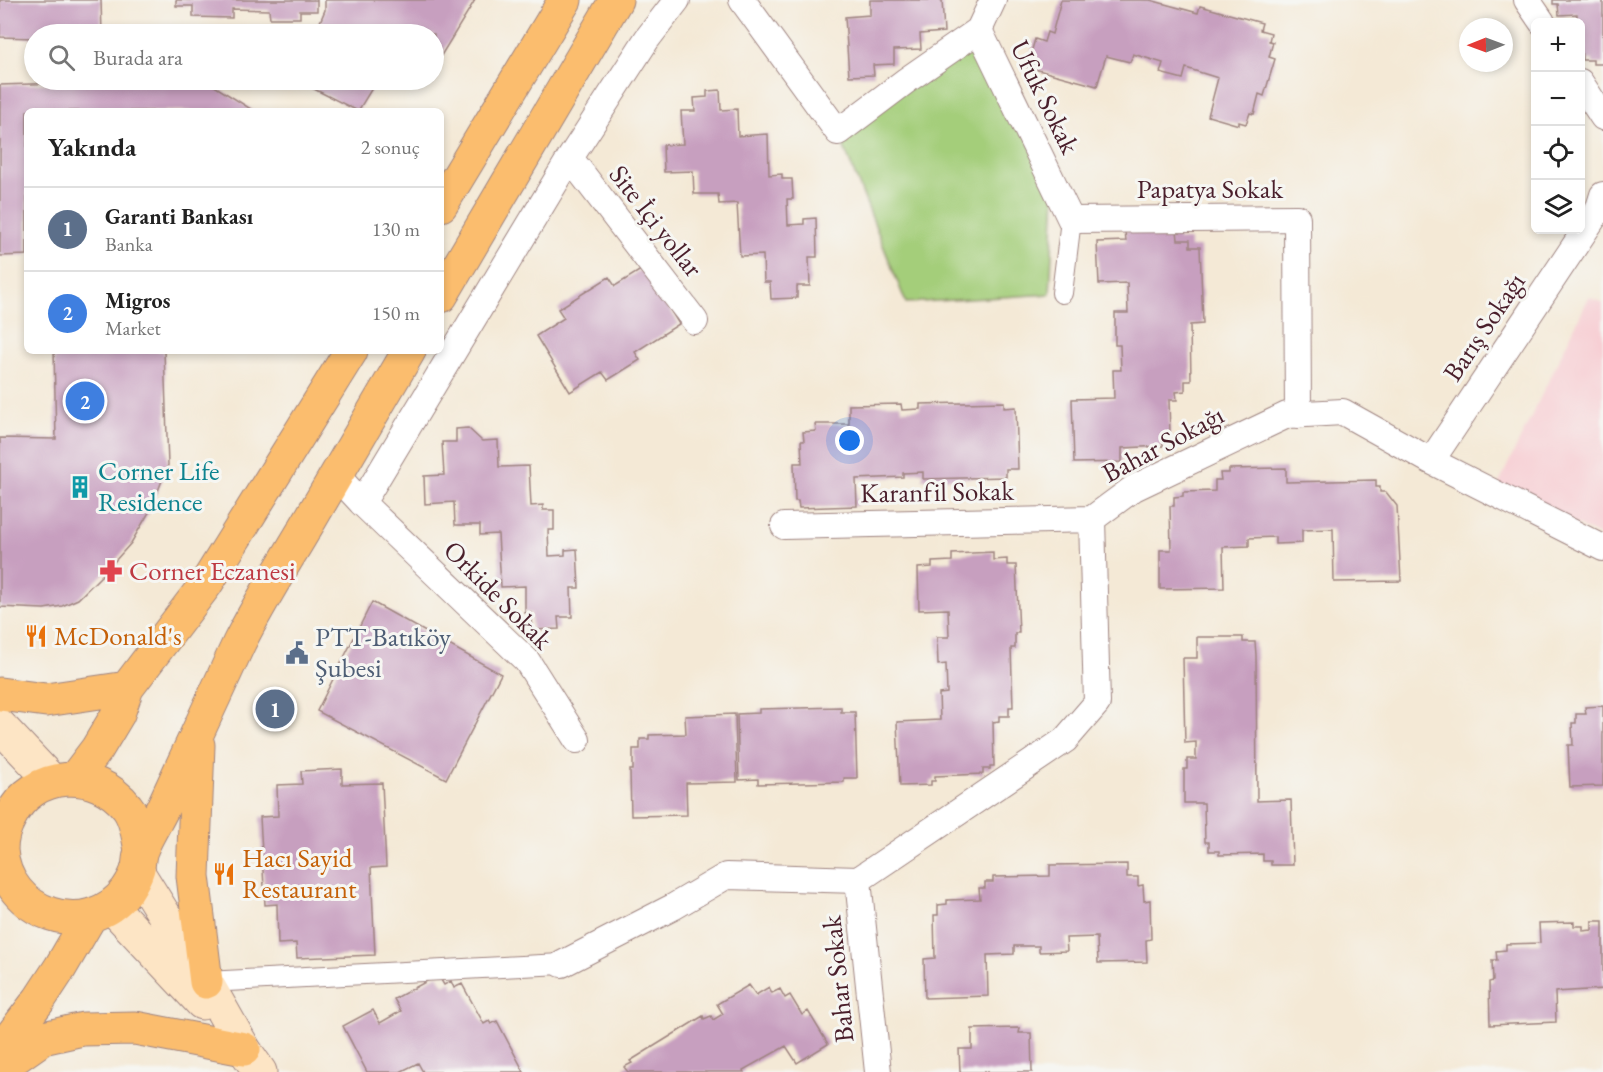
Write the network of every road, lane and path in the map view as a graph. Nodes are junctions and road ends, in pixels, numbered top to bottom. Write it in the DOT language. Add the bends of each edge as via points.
graph roads {
  1 [pos="565,0"];
  2 [pos="616,0"];
  3 [pos="677,0"];
  4 [pos="742,0"];
  5 [pos="993,0"];
  6 [pos="1527,0"];
  7 [pos="1539,18"];
  8 [pos="979,30"];
  9 [pos="1585,88"];
  10 [pos="1603,117"];
  11 [pos="570,159"];
  12 [pos="444,200"];
  13 [pos="1601,206"];
  14 [pos="1071,220"];
  15 [pos="444,291"];
  16 [pos="1062,292"];
  17 [pos="695,321"];
  18 [pos="349,354"];
  19 [pos="407,354"];
  20 [pos="1298,416"];
  21 [pos="1431,461"];
  22 [pos="336,475"];
  23 [pos="362,503"];
  24 [pos="1092,519"];
  25 [pos="784,526"];
  26 [pos="1603,548"];
  27 [pos="127,688"];
  28 [pos="0,694"];
  29 [pos="0,726"];
  30 [pos="199,732"];
  31 [pos="577,740"];
  32 [pos="64,780"];
  33 [pos="139,860"];
  34 [pos="1,862"];
  35 [pos="858,880"];
  36 [pos="101,910"];
  37 [pos="562,964"];
  38 [pos="206,982"];
  39 [pos="0,1051"];
  40 [pos="252,1060"];
  41 [pos="0,1068"];
  42 [pos="878,1072"];
  1 -- 12 [label="main road"];
  2 -- 15 [label="main road"];
  3 -- 11 [label="street" via="647,39"];
  4 -- 8 [label="street" via="838,132"];
  5 -- 8 [label="street, Ufuk Sokak"];
  6 -- 7 [label="street"];
  8 -- 14 [label="street, Ufuk Sokak"];
  9 -- 10 [label="street"];
  11 -- 17 [label="street, Site İçi yollar"];
  11 -- 23 [label="street"];
  13 -- 21 [label="street, Barış Sokağı"];
  14 -- 16 [label="street"];
  14 -- 20 [label="street, Papatya Sokak" via="1297,218"];
  18 -- 27 [label="main road" via="206,584"];
  19 -- 22 [label="main road"];
  20 -- 21 [label="street, Bahar Sokağı" via="1343,412"];
  20 -- 24 [label="street, Bahar Sokağı" via="1287,415 1134,488"];
  21 -- 26 [label="street, Bahar Sokağı"];
  22 -- 23 [label="street, Orkide Sokak"];
  22 -- 30 [label="main road" via="241,641"];
  23 -- 31 [label="street, Orkide Sokak" via="527,661"];
  24 -- 25 [label="street, Karanfil Sokak"];
  24 -- 35 [label="street, Bahar Sokağı" via="1097,703 1065,740"];
  27 -- 28 [label="main road" via="46,700"];
  27 -- 32 [label="main road" via="118,714 97,748"];
  29 -- 32 [label="main road"];
  30 -- 33 [label="main road"];
  30 -- 38 [label="main road" via="193,876"];
  32 -- 33 [label="main road" via="96,783 114,793 129,809 136,826"];
  32 -- 34 [label="main road" via="32,790 15,806 5,826"];
  33 -- 36 [label="main road" via="127,890"];
  33 -- 38 [label="main road"];
  34 -- 36 [label="main road" via="15,890 30,905 49,915 70,918"];
  35 -- 37 [label="street" via="726,876"];
  35 -- 42 [label="street, Bahar Sokak"];
  36 -- 39 [label="main road"];
  36 -- 40 [label="main road"];
  37 -- 38 [label="street"];
  38 -- 40 [label="main road"];
  40 -- 41 [label="main road" via="135,1028 83,1029 43,1038"];
}
